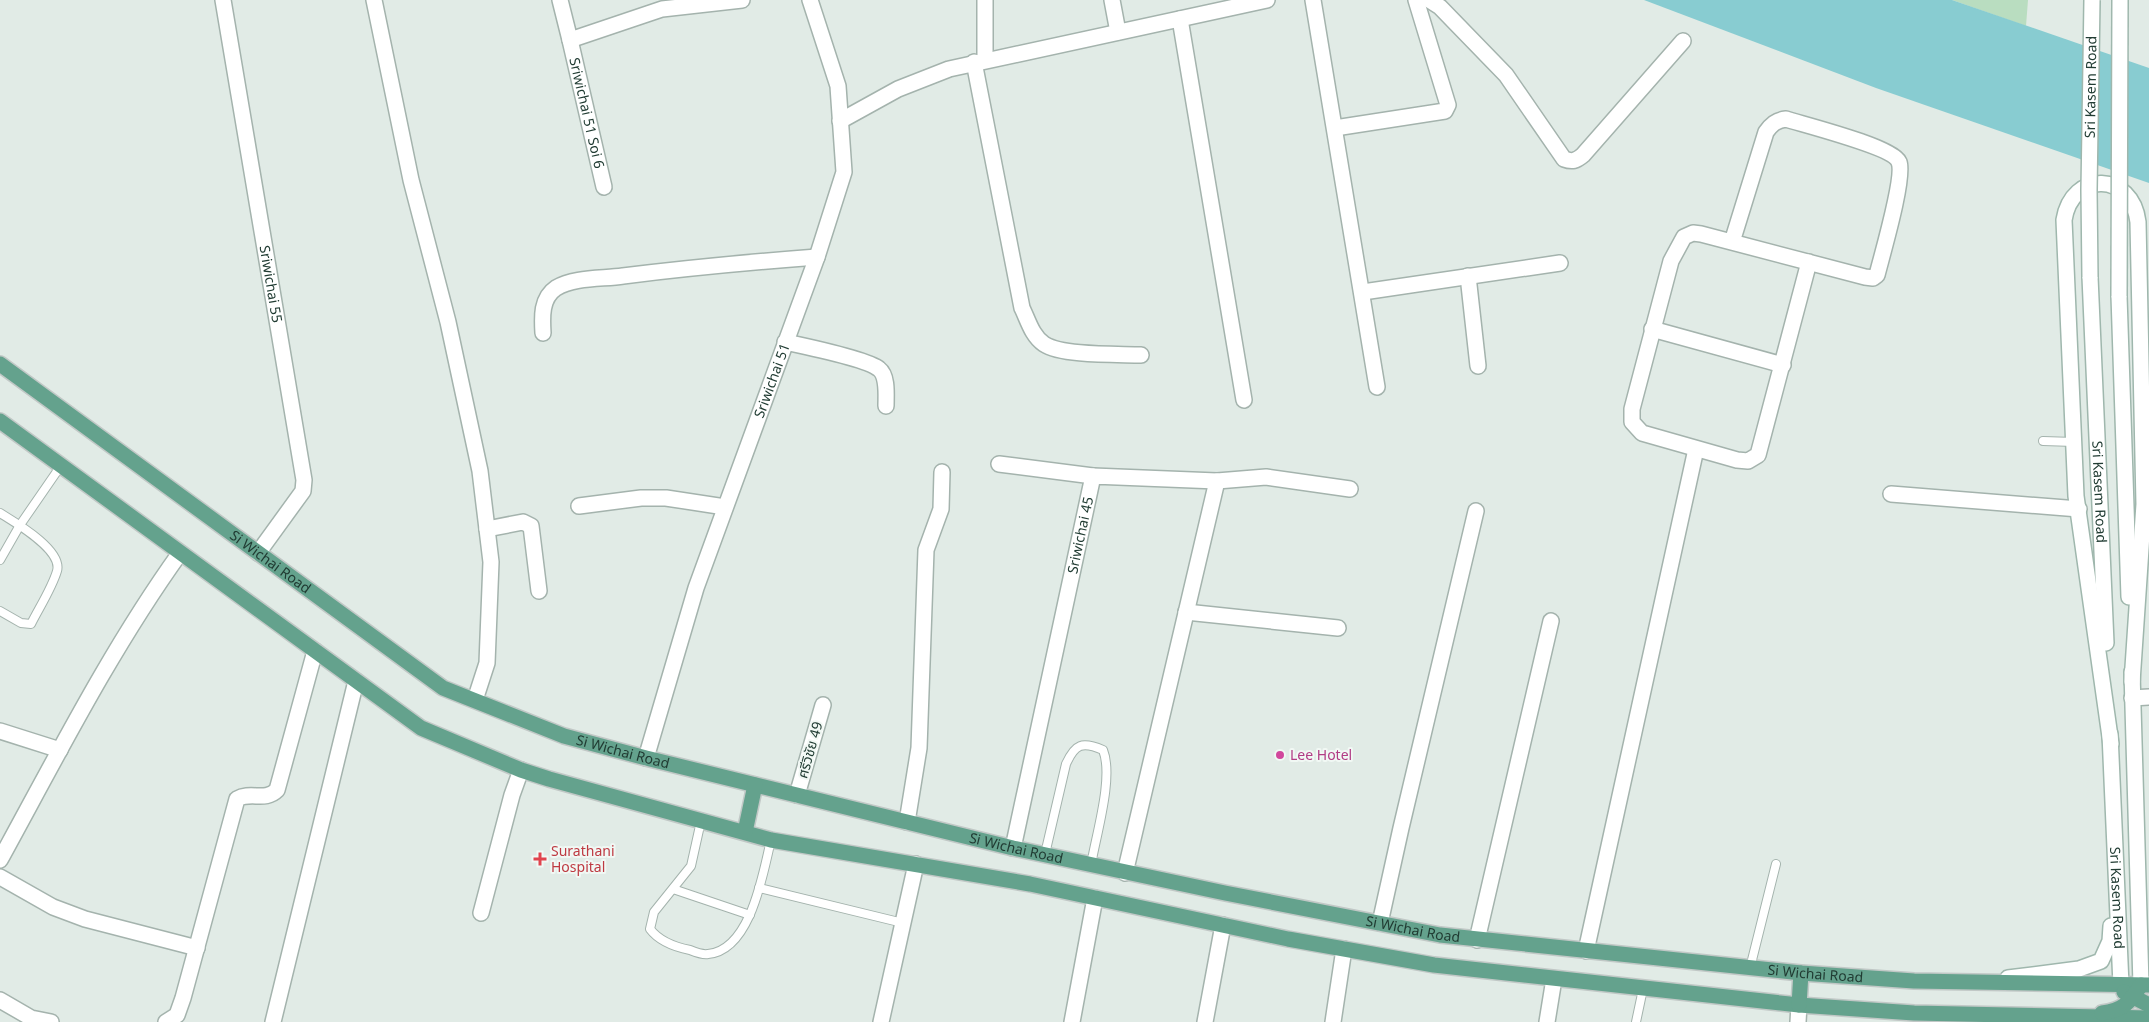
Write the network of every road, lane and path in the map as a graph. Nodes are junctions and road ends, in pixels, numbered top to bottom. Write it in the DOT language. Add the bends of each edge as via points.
graph roads {
  1 [pos="223,0"];
  2 [pos="374,0"];
  3 [pos="560,0"];
  4 [pos="742,0"];
  5 [pos="810,0"];
  6 [pos="985,0"];
  7 [pos="1112,0"];
  8 [pos="1267,0"];
  9 [pos="1314,0"];
  10 [pos="1416,0"];
  11 [pos="1429,0"];
  12 [pos="2092,0"];
  13 [pos="2120,0"];
  14 [pos="1180,19"];
  15 [pos="1118,32"];
  16 [pos="570,40"];
  17 [pos="1683,41"];
  18 [pos="980,61"];
  19 [pos="840,121"];
  20 [pos="1335,128"];
  21 [pos="604,187"];
  22 [pos="1732,242"];
  23 [pos="817,257"];
  24 [pos="1809,262"];
  25 [pos="1560,263"];
  26 [pos="1468,276"];
  27 [pos="1363,292"];
  28 [pos="1652,329"];
  29 [pos="543,333"];
  30 [pos="785,342"];
  31 [pos="1141,355"];
  32 [pos="0,364"];
  33 [pos="1783,365"];
  34 [pos="1478,366"];
  35 [pos="1377,387"];
  36 [pos="1244,400"];
  37 [pos="886,406"];
  38 [pos="0,421"];
  39 [pos="2043,441"];
  40 [pos="2074,442"];
  41 [pos="1696,449"];
  42 [pos="999,464"];
  43 [pos="60,467"];
  44 [pos="942,472"];
  45 [pos="1093,476"];
  46 [pos="1217,481"];
  47 [pos="1350,489"];
  48 [pos="1891,494"];
  49 [pos="579,506"];
  50 [pos="724,507"];
  51 [pos="2078,509"];
  52 [pos="1476,511"];
  53 [pos="0,513"];
  54 [pos="20,525"];
  55 [pos="486,529"];
  56 [pos="180,553"];
  57 [pos="258,553"];
  58 [pos="0,560"];
  59 [pos="539,591"];
  60 [pos="0,611"];
  61 [pos="1186,612"];
  62 [pos="1551,621"];
  63 [pos="1338,628"];
  64 [pos="315,651"];
  65 [pos="356,681"];
  66 [pos="2132,690"];
  67 [pos="2149,697"];
  68 [pos="475,700"];
  69 [pos="823,705"];
  70 [pos="0,731"];
  71 [pos="2111,744"];
  72 [pos="60,750"];
  73 [pos="646,758"];
  74 [pos="521,770"];
  75 [pos="756,785"];
  76 [pos="797,795"];
  77 [pos="701,821"];
  78 [pos="907,822"];
  79 [pos="2115,830"];
  80 [pos="745,832"];
  81 [pos="2137,832"];
  82 [pos="771,840"];
  83 [pos="1013,848"];
  84 [pos="1045,854"];
  85 [pos="0,860"];
  86 [pos="916,864"];
  87 [pos="1776,864"];
  88 [pos="1091,865"];
  89 [pos="1125,873"];
  90 [pos="0,877"];
  91 [pos="759,888"];
  92 [pos="673,889"];
  93 [pos="1095,898"];
  94 [pos="481,913"];
  95 [pos="750,915"];
  96 [pos="903,923"];
  97 [pos="1380,923"];
  98 [pos="1222,925"];
  99 [pos="2149,925"];
  100 [pos="1477,940"];
  101 [pos="196,948"];
  102 [pos="1344,949"];
  103 [pos="1586,951"];
  104 [pos="1750,968"];
  105 [pos="1801,973"];
  106 [pos="1554,979"];
  107 [pos="1979,982"];
  108 [pos="2121,985"];
  109 [pos="1643,989"];
  110 [pos="2141,989"];
  111 [pos="0,1000"];
  112 [pos="1799,1005"];
  113 [pos="2149,1005"];
  114 [pos="2082,1016"];
  115 [pos="1914,1018"];
  116 [pos="1976,1018"];
  117 [pos="2149,1018"];
  118 [pos="2062,1019"];
  119 [pos="2122,1020"];
  120 [pos="51,1022"];
  121 [pos="166,1022"];
  122 [pos="273,1022"];
  123 [pos="881,1022"];
  124 [pos="1072,1022"];
  125 [pos="1205,1022"];
  126 [pos="1333,1022"];
  127 [pos="1546,1022"];
  128 [pos="1636,1022"];
  129 [pos="1798,1022"];
  1 -- 57 [label="street, Sriwichai 55" via="304,480 303,491"];
  2 -- 55 [label="street" via="411,180 448,322 480,471"];
  3 -- 16 [label="street, Sriwichai 51 Soi 6"];
  4 -- 16 [label="street, Sriwichai 51 Soi 6" via="662,9"];
  5 -- 19 [label="street, Sriwichai 51" via="838,86"];
  6 -- 18 [label="street"];
  7 -- 15 [label="street"];
  8 -- 14 [label="street"];
  9 -- 20 [label="street"];
  10 -- 20 [label="street" via="1448,105 1446,112"];
  11 -- 17 [label="street" via="1440,7 1506,74 1564,159 1569,161 1583,155"];
  12 -- 71 [label="street, Sri Kasem Road, bridge" via="2090,277"];
  13 -- 66 [label="street, Sri Kasem Road, bridge" via="2119,296"];
  14 -- 15 [label="street"];
  14 -- 36 [label="street"];
  15 -- 18 [label="street"];
  16 -- 21 [label="street, Sriwichai 51 Soi 6"];
  18 -- 19 [label="street" via="924,77"];
  18 -- 31 [label="street" via="1022,308 1032,331 1044,344 1060,351"];
  19 -- 23 [label="street, Sriwichai 51" via="844,172"];
  20 -- 27 [label="street"];
  22 -- 24 [label="street"];
  22 -- 24 [label="street" via="1763,141 1772,125 1786,120 1893,154 1902,172 1877,274 1873,278 1865,277"];
  22 -- 28 [label="street" via="1693,233 1684,237 1671,261"];
  23 -- 29 [label="street" via="577,282 556,288 545,297"];
  23 -- 30 [label="street, Sriwichai 51"];
  24 -- 33 [label="street"];
  25 -- 26 [label="street"];
  26 -- 27 [label="street"];
  26 -- 34 [label="street"];
  27 -- 35 [label="street"];
  28 -- 33 [label="street"];
  28 -- 41 [label="street" via="1632,410 1632,422 1642,434"];
  30 -- 37 [label="street" via="866,362 879,369 884,376"];
  30 -- 50 [label="street, Sriwichai 51"];
  32 -- 57 [label="main road, Si Wichai Road"];
  33 -- 41 [label="street" via="1758,455 1748,461 1737,460"];
  38 -- 43 [label="main road"];
  39 -- 40 [label="lane"];
  40 -- 51 [label="street"];
  40 -- 66 [label="street" via="2064,220 2071,198 2080,190 2090,185 2113,185 2131,199 2138,222 2144,504"];
  41 -- 103 [label="street"];
  42 -- 45 [label="street"];
  43 -- 54 [label="lane"];
  43 -- 56 [label="main road"];
  44 -- 78 [label="street" via="941,509 926,550 919,748"];
  45 -- 46 [label="street"];
  45 -- 83 [label="street, Sriwichai 45"];
  46 -- 47 [label="street" via="1266,477"];
  46 -- 61 [label="street"];
  48 -- 51 [label="street"];
  49 -- 50 [label="street" via="666,498"];
  50 -- 73 [label="street, Sriwichai 51" via="696,588"];
  51 -- 71 [label="street"];
  52 -- 97 [label="street"];
  53 -- 54 [label="lane"];
  54 -- 58 [label="lane"];
  54 -- 60 [label="lane" via="53,552 57,570 31,624 21,623"];
  55 -- 59 [label="street" via="523,522 530,526"];
  55 -- 68 [label="street" via="491,562 487,663"];
  56 -- 64 [label="main road"];
  56 -- 72 [label="street" via="146,600"];
  57 -- 68 [label="main road, Si Wichai Road" via="443,688"];
  61 -- 63 [label="street"];
  61 -- 89 [label="street"];
  62 -- 100 [label="street"];
  64 -- 65 [label="main road"];
  64 -- 101 [label="street" via="277,790 272,795 237,799"];
  65 -- 74 [label="main road" via="421,728"];
  65 -- 122 [label="street"];
  66 -- 67 [label="street"];
  66 -- 81 [label="street, Sri Kasem Road"];
  68 -- 73 [label="main road, Si Wichai Road" via="564,736"];
  69 -- 76 [label="street, ศรีวิชัย 49"];
  70 -- 72 [label="street"];
  71 -- 79 [label="street, Sri Kasem Road"];
  72 -- 85 [label="street"];
  73 -- 75 [label="main road, Si Wichai Road"];
  74 -- 77 [label="main road"];
  74 -- 94 [label="street"];
  75 -- 76 [label="main road, Si Wichai Road"];
  75 -- 80 [label="main road"];
  76 -- 78 [label="main road, Si Wichai Road"];
  77 -- 80 [label="main road"];
  77 -- 92 [label="lane" via="691,866"];
  78 -- 83 [label="main road, Si Wichai Road"];
  79 -- 107 [label="street" via="2110,941 2100,961 2079,968"];
  79 -- 108 [label="street, Sri Kasem Road"];
  80 -- 82 [label="main road"];
  81 -- 99 [label="street"];
  81 -- 110 [label="street, Sri Kasem Road"];
  82 -- 86 [label="main road"];
  82 -- 91 [label="lane"];
  83 -- 84 [label="main road, Si Wichai Road"];
  84 -- 88 [label="main road, Si Wichai Road"];
  84 -- 88 [label="lane" via="1066,764 1072,750 1091,745 1103,750 1107,760"];
  86 -- 93 [label="main road"];
  86 -- 96 [label="street"];
  87 -- 104 [label="lane"];
  88 -- 89 [label="main road, Si Wichai Road"];
  89 -- 97 [label="main road, Si Wichai Road"];
  90 -- 101 [label="street" via="53,907 85,919"];
  91 -- 95 [label="lane"];
  91 -- 96 [label="lane"];
  92 -- 95 [label="lane"];
  92 -- 95 [label="lane" via="654,912 650,929 656,938 686,949 707,955 721,951 734,940"];
  93 -- 98 [label="main road"];
  93 -- 124 [label="street"];
  96 -- 123 [label="street"];
  97 -- 100 [label="main road, Si Wichai Road"];
  98 -- 102 [label="main road"];
  98 -- 125 [label="street"];
  100 -- 103 [label="main road, Si Wichai Road"];
  101 -- 121 [label="street" via="177,1015"];
  102 -- 106 [label="main road" via="1434,965"];
  102 -- 126 [label="street"];
  103 -- 104 [label="main road, Si Wichai Road"];
  104 -- 105 [label="main road, Si Wichai Road"];
  105 -- 107 [label="main road, Si Wichai Road"];
  105 -- 112 [label="main road"];
  106 -- 109 [label="main road"];
  106 -- 127 [label="street"];
  107 -- 108 [label="main road, Si Wichai Road"];
  108 -- 110 [label="main road, Si Wichai Road"];
  109 -- 112 [label="main road"];
  109 -- 128 [label="lane"];
  110 -- 113 [label="main road"];
  110 -- 114 [label="main road" via="2115,1011"];
  111 -- 120 [label="street" via="31,1018"];
  112 -- 115 [label="main road"];
  112 -- 129 [label="street"];
  114 -- 118 [label="main road"];
  114 -- 119 [label="main road"];
  115 -- 116 [label="main road"];
  116 -- 118 [label="main road"];
  117 -- 119 [label="main road"];
}
